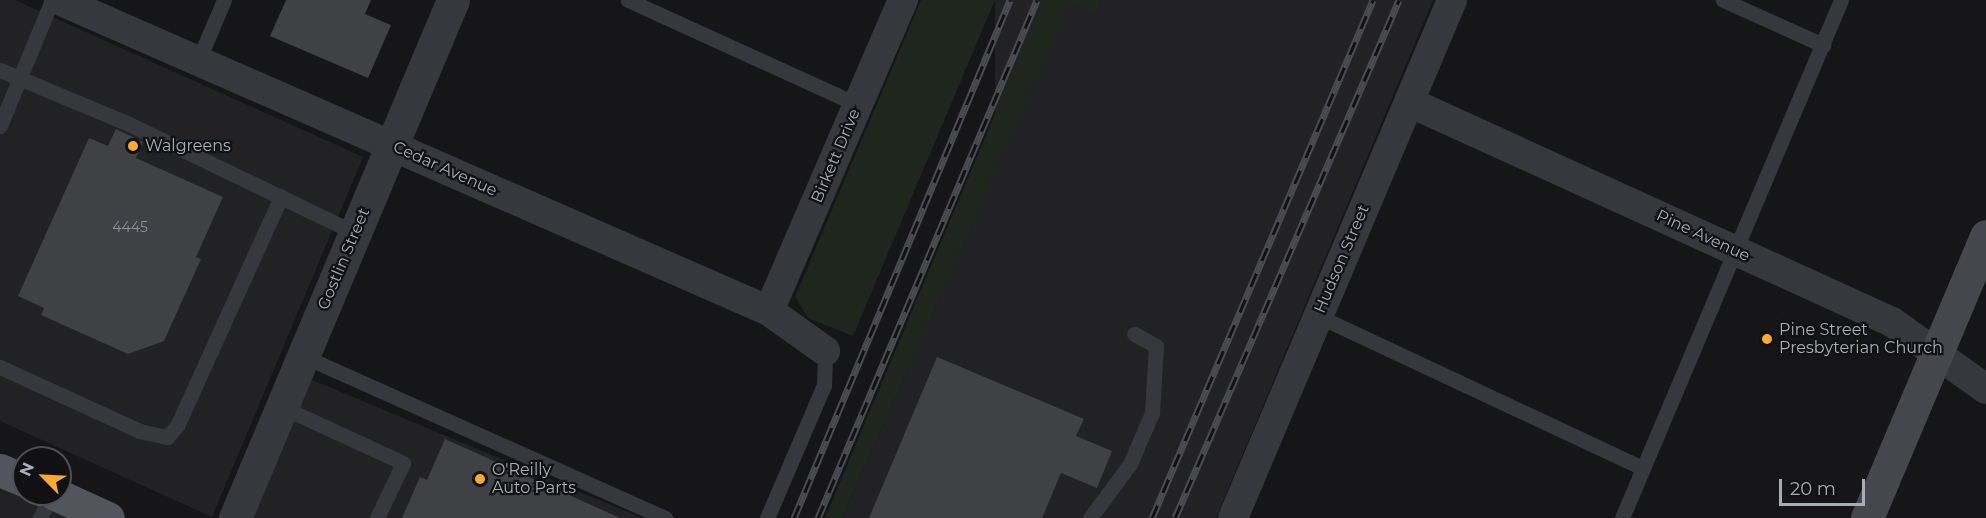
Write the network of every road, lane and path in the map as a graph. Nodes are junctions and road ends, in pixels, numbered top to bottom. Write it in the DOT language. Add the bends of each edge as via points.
graph roads {
  1 [pos="52,0"];
  2 [pos="59,0"];
  3 [pos="224,0"];
  4 [pos="453,0"];
  5 [pos="628,0"];
  6 [pos="903,0"];
  7 [pos="1452,0"];
  8 [pos="1723,0"];
  9 [pos="1841,0"];
  10 [pos="1822,45"];
  11 [pos="198,61"];
  12 [pos="0,70"];
  13 [pos="20,77"];
  14 [pos="1409,102"];
  15 [pos="858,105"];
  16 [pos="0,126"];
  17 [pos="392,146"];
  18 [pos="281,197"];
  19 [pos="355,233"];
  20 [pos="1986,236"];
  21 [pos="1737,252"];
  22 [pos="769,311"];
  23 [pos="1318,316"];
  24 [pos="1134,334"];
  25 [pos="825,351"];
  26 [pos="1936,354"];
  27 [pos="303,356"];
  28 [pos="0,367"];
  29 [pos="1986,389"];
  30 [pos="282,407"];
  31 [pos="1643,468"];
  32 [pos="72,502"];
  33 [pos="108,518"];
  34 [pos="235,518"];
  35 [pos="377,518"];
  36 [pos="664,518"];
  37 [pos="767,518"];
  38 [pos="1090,518"];
  39 [pos="1233,518"];
  40 [pos="1622,518"];
  41 [pos="1867,518"];
  1 -- 13 [label="lane"];
  2 -- 11 [label="street, Cedar Avenue"];
  3 -- 11 [label="lane"];
  4 -- 17 [label="street, Gostlin Street"];
  5 -- 15 [label="lane"];
  6 -- 15 [label="street, Birkett Drive"];
  7 -- 14 [label="street, Hudson Street"];
  8 -- 10 [label="lane"];
  9 -- 10 [label="lane"];
  10 -- 21 [label="lane"];
  11 -- 17 [label="street, Cedar Avenue"];
  12 -- 13 [label="lane"];
  13 -- 16 [label="lane"];
  13 -- 18 [label="lane"];
  14 -- 21 [label="street, Pine Avenue"];
  14 -- 23 [label="street, Hudson Street"];
  15 -- 22 [label="street, Birkett Drive"];
  17 -- 19 [label="street, Gostlin Street"];
  17 -- 22 [label="street, Cedar Avenue"];
  18 -- 19 [label="lane"];
  18 -- 28 [label="lane" via="177,426 167,437 140,431"];
  19 -- 27 [label="street, Gostlin Street"];
  20 -- 26 [label="main road"];
  21 -- 26 [label="street, Pine Avenue" via="1892,322"];
  21 -- 31 [label="lane"];
  22 -- 25 [label="street, Cedar Avenue"];
  23 -- 31 [label="lane"];
  23 -- 39 [label="street, Hudson Street"];
  24 -- 38 [label="lane" via="1156,346 1152,413 1130,464"];
  25 -- 37 [label="lane" via="824,385"];
  26 -- 29 [label="street, Pine Avenue"];
  26 -- 41 [label="main road"];
  27 -- 30 [label="street, Gostlin Street"];
  27 -- 36 [label="lane"];
  30 -- 34 [label="street, Gostlin Street"];
  30 -- 35 [label="lane" via="403,463"];
  31 -- 40 [label="lane"];
  32 -- 33 [label="main road"];
}
